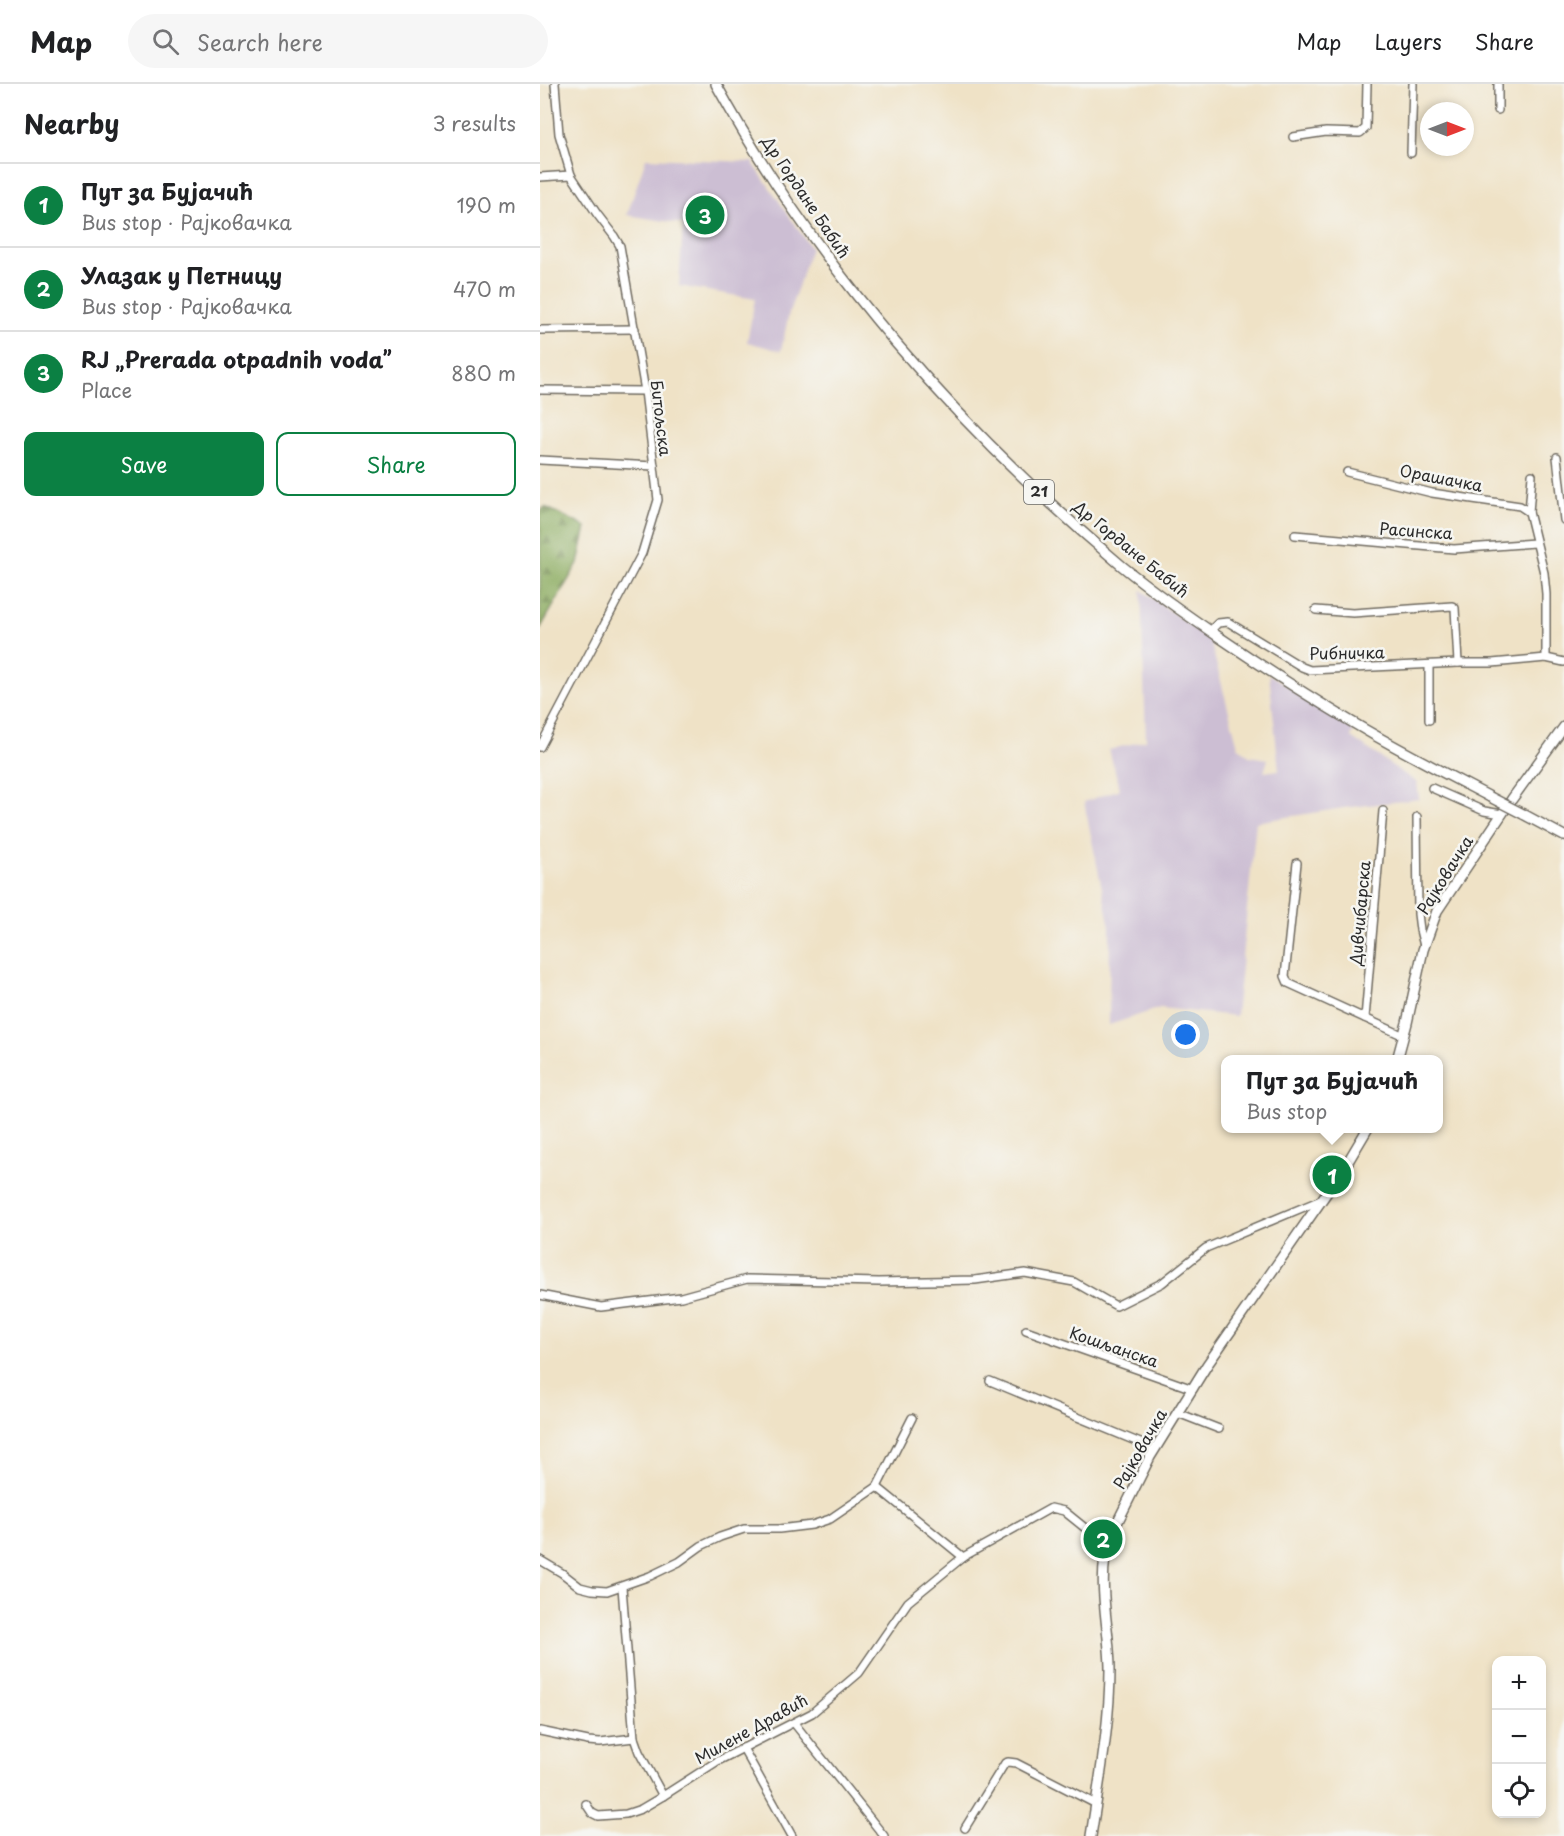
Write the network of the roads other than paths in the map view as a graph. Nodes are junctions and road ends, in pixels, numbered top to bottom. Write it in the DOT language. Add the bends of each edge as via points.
graph roads {
  1 [pos="555,84"];
  2 [pos="716,84"];
  3 [pos="1367,84"];
  4 [pos="1413,84"];
  5 [pos="1498,84"];
  6 [pos="1497,110"];
  7 [pos="1293,137"];
  8 [pos="1411,153"];
  9 [pos="571,175"];
  10 [pos="540,177"];
  11 [pos="634,329"];
  12 [pos="540,330"];
  13 [pos="540,390"];
  14 [pos="645,391"];
  15 [pos="1557,457"];
  16 [pos="540,459"];
  17 [pos="654,465"];
  18 [pos="1347,472"];
  19 [pos="1532,475"];
  20 [pos="1529,512"];
  21 [pos="1564,520"];
  22 [pos="1295,535"];
  23 [pos="1535,543"];
  24 [pos="1316,610"];
  25 [pos="1210,631"];
  26 [pos="1546,658"];
  27 [pos="1564,662"];
  28 [pos="1458,663"];
  29 [pos="1429,665"];
  30 [pos="1429,720"];
  31 [pos="1564,727"];
  32 [pos="540,747"];
  33 [pos="1432,788"];
  34 [pos="1383,811"];
  35 [pos="1502,814"];
  36 [pos="1417,818"];
  37 [pos="1564,836"];
  38 [pos="1297,863"];
  39 [pos="1424,946"];
  40 [pos="1365,1018"];
  41 [pos="1404,1036"];
  42 [pos="1398,1055"];
  43 [pos="1365,1133"];
  44 [pos="1321,1200"];
  45 [pos="540,1295"];
  46 [pos="1026,1330"];
  47 [pos="990,1381"];
  48 [pos="1193,1389"];
  49 [pos="1178,1413"];
  50 [pos="912,1418"];
  51 [pos="1219,1429"];
  52 [pos="1155,1449"];
  53 [pos="877,1487"];
  54 [pos="1112,1532"];
  55 [pos="963,1557"];
  56 [pos="540,1560"];
  57 [pos="622,1587"];
  58 [pos="794,1723"];
  59 [pos="540,1731"];
  60 [pos="634,1738"];
  61 [pos="743,1748"];
  62 [pos="663,1796"];
  63 [pos="586,1804"];
  64 [pos="1096,1804"];
  65 [pos="965,1828"];
  66 [pos="792,1836"];
  67 [pos="884,1836"];
  68 [pos="1091,1836"];
  1 -- 9 [label="street, Битољска" via="559,134"];
  2 -- 25 [label="main road, Др Гордане Бабић / 21" via="816,241 938,390 1041,494 1123,566"];
  3 -- 7 [label="street" via="1363,131"];
  4 -- 8 [label="street"];
  5 -- 6 [label="street"];
  9 -- 10 [label="street"];
  9 -- 11 [label="street, Битољска" via="620,246"];
  11 -- 12 [label="street"];
  11 -- 14 [label="street, Битољска"];
  13 -- 14 [label="street"];
  14 -- 17 [label="street, Битољска"];
  15 -- 21 [label="street"];
  16 -- 17 [label="street"];
  17 -- 32 [label="street, Битољска" via="658,500 642,553"];
  18 -- 20 [label="street, Орашачка" via="1432,493 1520,506"];
  19 -- 20 [label="street"];
  20 -- 23 [label="street"];
  22 -- 23 [label="street, Расинска" via="1454,549"];
  23 -- 26 [label="street" via="1546,594"];
  24 -- 28 [label="street" via="1353,613 1452,606"];
  25 -- 29 [label="street, Рибничка" via="1218,623 1228,622 1310,670"];
  25 -- 37 [label="main road, Др Гордане Бабић / 21, bridge" via="1353,723"];
  26 -- 27 [label="street, Рибничка"];
  26 -- 28 [label="street, Рибничка"];
  28 -- 29 [label="street, Рибничка"];
  29 -- 30 [label="street"];
  31 -- 35 [label="main road, Рајковачка"];
  33 -- 35 [label="street" via="1484,811"];
  34 -- 40 [label="street, Дивчибарска"];
  35 -- 39 [label="main road, Рајковачка" via="1441,904"];
  36 -- 39 [label="street" via="1418,914"];
  38 -- 40 [label="street" via="1285,976 1288,983"];
  39 -- 41 [label="main road, Рајковачка"];
  40 -- 41 [label="street"];
  41 -- 42 [label="main road, Рајковачка"];
  43 -- 44 [label="main road, Рајковачка"];
  44 -- 45 [label="street" via="1206,1248 1162,1283 1116,1306 1074,1282 1025,1273 975,1280 747,1279 681,1297 601,1306"];
  44 -- 48 [label="main road, Рајковачка"];
  46 -- 48 [label="street, Кошљанска"];
  47 -- 52 [label="street"];
  48 -- 49 [label="main road, Рајковачка"];
  49 -- 51 [label="street"];
  49 -- 52 [label="main road, Рајковачка"];
  50 -- 53 [label="street"];
  52 -- 54 [label="main road, Рајковачка"];
  53 -- 55 [label="street"];
  53 -- 57 [label="street" via="830,1519 812,1525 744,1530 720,1537 679,1562"];
  54 -- 55 [label="street, Милене Дравић" via="1090,1532 1064,1511 1051,1508"];
  54 -- 64 [label="main road, Рајковачка" via="1102,1572 1110,1681"];
  55 -- 58 [label="street, Милене Дравић" via="908,1602 859,1673 812,1713"];
  56 -- 57 [label="street" via="580,1587 607,1591"];
  57 -- 60 [label="street"];
  58 -- 61 [label="street, Милене Дравић"];
  58 -- 67 [label="street"];
  59 -- 60 [label="street" via="594,1741"];
  60 -- 62 [label="street"];
  61 -- 62 [label="street, Милене Дравић"];
  61 -- 66 [label="street"];
  62 -- 63 [label="street, Милене Дравић" via="626,1814 598,1815"];
  64 -- 65 [label="street" via="1008,1762"];
  64 -- 68 [label="main road, Рајковачка"];
}
